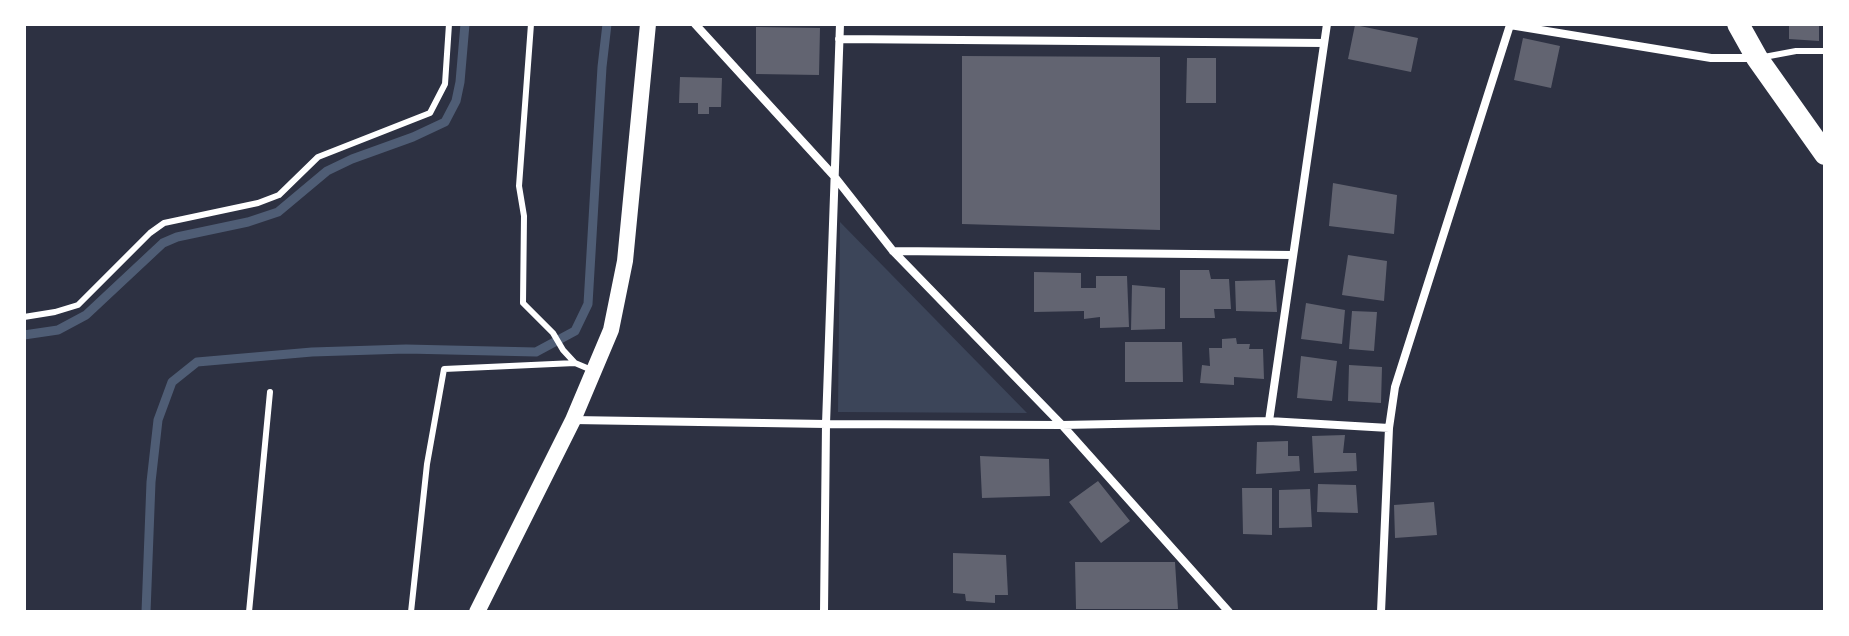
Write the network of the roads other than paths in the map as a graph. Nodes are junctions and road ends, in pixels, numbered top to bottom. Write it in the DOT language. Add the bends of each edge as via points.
graph roads {
  1 [pos="449,24"];
  2 [pos="531,24"];
  3 [pos="648,24"];
  4 [pos="695,24"];
  5 [pos="840,24"];
  6 [pos="1327,24"];
  7 [pos="1510,24"];
  8 [pos="1738,24"];
  9 [pos="839,39"];
  10 [pos="1324,43"];
  11 [pos="1825,51"];
  12 [pos="1757,58"];
  13 [pos="1825,154"];
  14 [pos="834,176"];
  15 [pos="893,251"];
  16 [pos="1293,255"];
  17 [pos="24,317"];
  18 [pos="575,363"];
  19 [pos="595,371"];
  20 [pos="270,392"];
  21 [pos="573,420"];
  22 [pos="1269,421"];
  23 [pos="826,424"];
  24 [pos="1062,425"];
  25 [pos="1389,428"];
  26 [pos="249,612"];
  27 [pos="411,612"];
  28 [pos="477,612"];
  29 [pos="824,612"];
  30 [pos="1229,612"];
  31 [pos="1381,612"];
  1 -- 17 [label="lane" via="445,84 430,113 318,157 279,195 164,223 78,305"];
  2 -- 18 [label="lane" via="519,186 523,303"];
  3 -- 19 [label="main road" via="625,261 611,330"];
  4 -- 14 [label="street"];
  5 -- 9 [label="street"];
  6 -- 10 [label="street"];
  7 -- 12 [label="street" via="1711,58"];
  7 -- 25 [label="street" via="1395,387"];
  8 -- 12 [label="highway"];
  9 -- 10 [label="street"];
  9 -- 14 [label="street"];
  10 -- 16 [label="street"];
  11 -- 12 [label="lane"];
  12 -- 13 [label="highway"];
  14 -- 15 [label="street"];
  14 -- 23 [label="street"];
  15 -- 16 [label="street"];
  15 -- 24 [label="street"];
  16 -- 22 [label="street"];
  18 -- 19 [label="lane"];
  18 -- 27 [label="lane" via="444,369 427,464"];
  19 -- 21 [label="main road"];
  20 -- 26 [label="lane"];
  21 -- 23 [label="street"];
  21 -- 28 [label="main road"];
  22 -- 24 [label="street"];
  22 -- 25 [label="street"];
  23 -- 24 [label="street"];
  23 -- 29 [label="street"];
  24 -- 30 [label="street"];
  25 -- 31 [label="street"];
}
